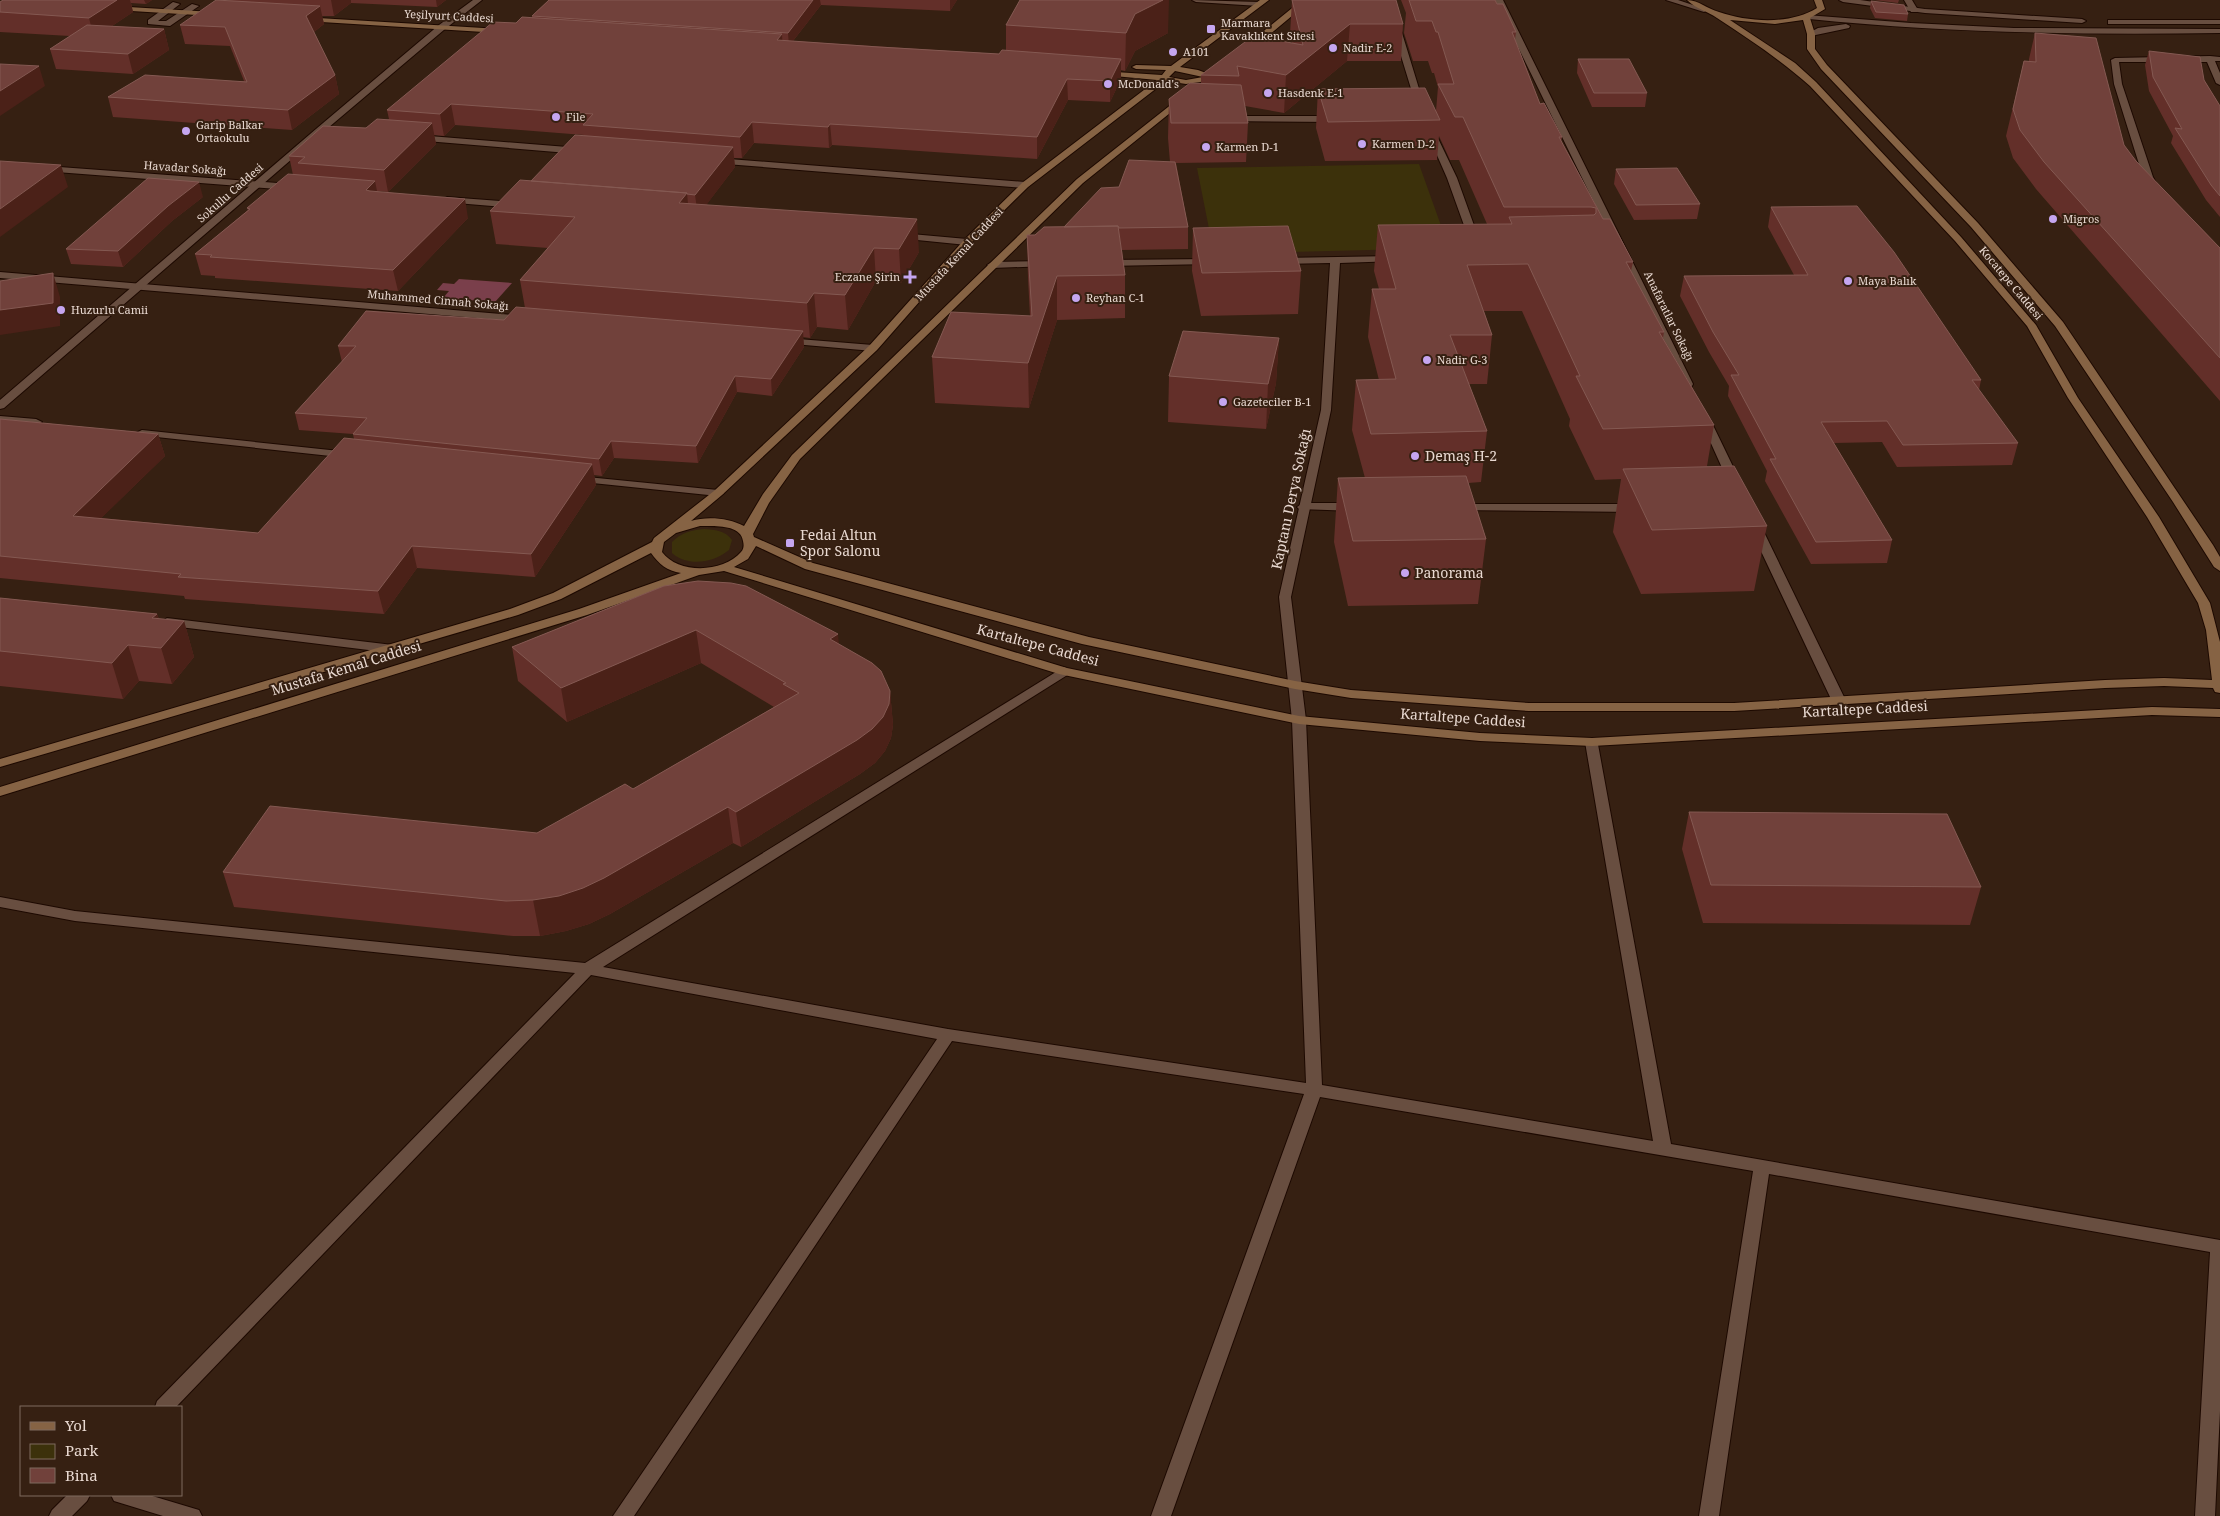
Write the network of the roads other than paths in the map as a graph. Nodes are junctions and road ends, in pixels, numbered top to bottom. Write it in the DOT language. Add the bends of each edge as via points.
graph roads {
  1 [pos="478,0"];
  2 [pos="1196,0"];
  3 [pos="1307,0"];
  4 [pos="1384,0"];
  5 [pos="1499,0"];
  6 [pos="1670,0"];
  7 [pos="1691,0"];
  8 [pos="1818,0"];
  9 [pos="1843,0"];
  10 [pos="1908,0"];
  11 [pos="1262,2"];
  12 [pos="106,3"];
  13 [pos="176,4"];
  14 [pos="195,6"];
  15 [pos="214,6"];
  16 [pos="302,10"];
  17 [pos="1704,10"];
  18 [pos="1914,10"];
  19 [pos="164,12"];
  20 [pos="185,13"];
  21 [pos="1716,14"];
  22 [pos="225,15"];
  23 [pos="1807,17"];
  24 [pos="294,19"];
  25 [pos="450,20"];
  26 [pos="2094,21"];
  27 [pos="2103,22"];
  28 [pos="2220,22"];
  29 [pos="1878,25"];
  30 [pos="442,27"];
  31 [pos="2220,31"];
  32 [pos="1811,34"];
  33 [pos="1242,53"];
  34 [pos="2210,58"];
  35 [pos="2220,59"];
  36 [pos="1173,68"];
  37 [pos="1214,76"];
  38 [pos="1162,80"];
  39 [pos="2220,83"];
  40 [pos="1160,115"];
  41 [pos="1173,116"];
  42 [pos="1346,118"];
  43 [pos="1220,119"];
  44 [pos="409,138"];
  45 [pos="588,151"];
  46 [pos="707,160"];
  47 [pos="37,168"];
  48 [pos="256,184"];
  49 [pos="1025,185"];
  50 [pos="306,188"];
  51 [pos="2161,197"];
  52 [pos="434,199"];
  53 [pos="523,206"];
  54 [pos="888,235"];
  55 [pos="967,242"];
  56 [pos="1478,249"];
  57 [pos="1402,259"];
  58 [pos="1335,260"];
  59 [pos="1266,261"];
  60 [pos="1216,262"];
  61 [pos="1097,263"];
  62 [pos="1058,264"];
  63 [pos="992,265"];
  64 [pos="0,275"];
  65 [pos="138,288"];
  66 [pos="535,320"];
  67 [pos="774,340"];
  68 [pos="873,348"];
  69 [pos="0,406"];
  70 [pos="0,419"];
  71 [pos="50,424"];
  72 [pos="129,432"];
  73 [pos="357,456"];
  74 [pos="565,478"];
  75 [pos="718,493"];
  76 [pos="1741,494"];
  77 [pos="1303,507"];
  78 [pos="1372,507"];
  79 [pos="1645,507"];
  80 [pos="1450,508"];
  81 [pos="1753,521"];
  82 [pos="672,530"];
  83 [pos="748,537"];
  84 [pos="656,545"];
  85 [pos="2220,567"];
  86 [pos="723,568"];
  87 [pos="700,571"];
  88 [pos="157,621"];
  89 [pos="393,649"];
  90 [pos="1064,671"];
  91 [pos="1295,685"];
  92 [pos="2219,685"];
  93 [pos="1838,699"];
  94 [pos="2220,713"];
  95 [pos="1299,720"];
  96 [pos="1592,742"];
  97 [pos="0,763"];
  98 [pos="0,792"];
  99 [pos="0,902"];
  100 [pos="588,969"];
  101 [pos="948,1036"];
  102 [pos="1314,1090"];
  103 [pos="1663,1149"];
  104 [pos="1762,1166"];
  105 [pos="2219,1247"];
  106 [pos="165,1406"];
  107 [pos="79,1496"];
  108 [pos="124,1496"];
  109 [pos="60,1516"];
  110 [pos="192,1516"];
  111 [pos="623,1516"];
  112 [pos="1161,1516"];
  113 [pos="1709,1516"];
  114 [pos="2205,1516"];
  1 -- 25 [label="street, Sokullu Caddesi"];
  2 -- 11 [label="street"];
  3 -- 33 [label="main road"];
  4 -- 56 [label="street" via="1425,118 1452,178"];
  5 -- 76 [label="street, Anafaratlar Sokağı"];
  6 -- 17 [label="street"];
  7 -- 17 [label="main road"];
  8 -- 23 [label="main road" via="1820,9"];
  9 -- 18 [label="street"];
  10 -- 18 [label="street"];
  11 -- 36 [label="main road, Mustafa Kemal Caddesi"];
  12 -- 13 [label="main road"];
  12 -- 19 [label="main road"];
  13 -- 14 [label="main road"];
  13 -- 19 [label="street"];
  14 -- 15 [label="main road"];
  14 -- 20 [label="street"];
  16 -- 25 [label="main road, Yeşilyurt Caddesi"];
  17 -- 21 [label="main road"];
  18 -- 26 [label="street"];
  19 -- 20 [label="main road"];
  19 -- 20 [label="street" via="151,22 167,24"];
  20 -- 22 [label="main road"];
  21 -- 23 [label="main road" via="1770,21"];
  21 -- 92 [label="main road, Kocatepe Caddesi" via="1792,65 1813,84 1958,239 2031,325 2073,398 2191,578 2204,603 2212,630"];
  23 -- 29 [label="street"];
  23 -- 32 [label="main road, Kocatepe Caddesi"];
  24 -- 30 [label="main road, Yeşilyurt Caddesi"];
  25 -- 30 [label="street, Sokullu Caddesi"];
  25 -- 30 [label="main road, Yeşilyurt Caddesi" via="511,28"];
  27 -- 28 [label="street"];
  29 -- 31 [label="street"];
  29 -- 32 [label="street" via="1849,26"];
  30 -- 48 [label="street, Sokullu Caddesi" via="324,131"];
  32 -- 85 [label="main road, Kocatepe Caddesi" via="1811,49 1824,67 1927,172 2061,327"];
  34 -- 35 [label="street"];
  34 -- 39 [label="street"];
  34 -- 51 [label="street" via="2114,60 2118,84 2148,177"];
  36 -- 37 [label="main road"];
  36 -- 38 [label="main road, Mustafa Kemal Caddesi"];
  36 -- 38 [label="main road" via="1096,68"];
  37 -- 38 [label="main road" via="1186,82"];
  37 -- 40 [label="main road"];
  38 -- 49 [label="main road, Mustafa Kemal Caddesi"];
  40 -- 41 [label="street"];
  40 -- 63 [label="main road" via="1080,180"];
  42 -- 43 [label="street"];
  44 -- 45 [label="street"];
  46 -- 49 [label="street"];
  47 -- 48 [label="street, Havadar Sokağı"];
  48 -- 50 [label="street, Havadar Sokağı"];
  48 -- 65 [label="street, Sokullu Caddesi"];
  49 -- 55 [label="main road, Mustafa Kemal Caddesi"];
  52 -- 53 [label="street"];
  54 -- 55 [label="street"];
  55 -- 68 [label="main road, Mustafa Kemal Caddesi"];
  57 -- 58 [label="street"];
  58 -- 59 [label="street"];
  58 -- 77 [label="street, Kaptanı Derya Sokağı" via="1326,410"];
  60 -- 61 [label="street"];
  62 -- 63 [label="street"];
  63 -- 83 [label="main road" via="796,457 755,515"];
  64 -- 65 [label="street, Muhammed Cinnah Sokağı"];
  65 -- 66 [label="street, Muhammed Cinnah Sokağı"];
  65 -- 69 [label="street, Sokullu Caddesi"];
  67 -- 68 [label="street"];
  68 -- 75 [label="main road, Mustafa Kemal Caddesi"];
  70 -- 71 [label="street"];
  72 -- 73 [label="street"];
  74 -- 75 [label="street"];
  75 -- 82 [label="main road, Mustafa Kemal Caddesi"];
  77 -- 78 [label="street"];
  77 -- 91 [label="street, Kaptanı Derya Sokağı" via="1286,597"];
  79 -- 80 [label="street"];
  81 -- 93 [label="street"];
  82 -- 83 [label="main road" via="714,522 739,528"];
  82 -- 84 [label="main road" via="660,537"];
  83 -- 86 [label="main road" via="749,549 744,556"];
  83 -- 91 [label="main road, Kartaltepe Caddesi" via="809,566 1077,639"];
  84 -- 87 [label="main road" via="659,560 667,566"];
  84 -- 89 [label="main road, Mustafa Kemal Caddesi" via="558,596"];
  86 -- 87 [label="main road"];
  86 -- 90 [label="main road, Kartaltepe Caddesi"];
  87 -- 98 [label="main road, Mustafa Kemal Caddesi" via="583,612"];
  88 -- 89 [label="street"];
  89 -- 97 [label="main road, Mustafa Kemal Caddesi"];
  90 -- 95 [label="main road, Kartaltepe Caddesi"];
  90 -- 100 [label="street"];
  91 -- 93 [label="main road, Kartaltepe Caddesi" via="1351,694 1529,707 1734,707"];
  91 -- 95 [label="street, Kaptanı Derya Sokağı"];
  92 -- 93 [label="main road, Kartaltepe Caddesi" via="2105,684"];
  94 -- 96 [label="main road, Kartaltepe Caddesi" via="2152,711"];
  95 -- 96 [label="main road, Kartaltepe Caddesi" via="1480,737"];
  95 -- 102 [label="street, Kaptanı Derya Sokağı"];
  96 -- 103 [label="street"];
  99 -- 100 [label="street" via="76,916"];
  100 -- 101 [label="street"];
  100 -- 106 [label="street"];
  101 -- 102 [label="street"];
  101 -- 111 [label="street"];
  102 -- 103 [label="street"];
  102 -- 112 [label="street"];
  103 -- 104 [label="street"];
  104 -- 105 [label="street"];
  104 -- 113 [label="street"];
  105 -- 114 [label="street"];
  107 -- 109 [label="street"];
  108 -- 110 [label="street"];
}
